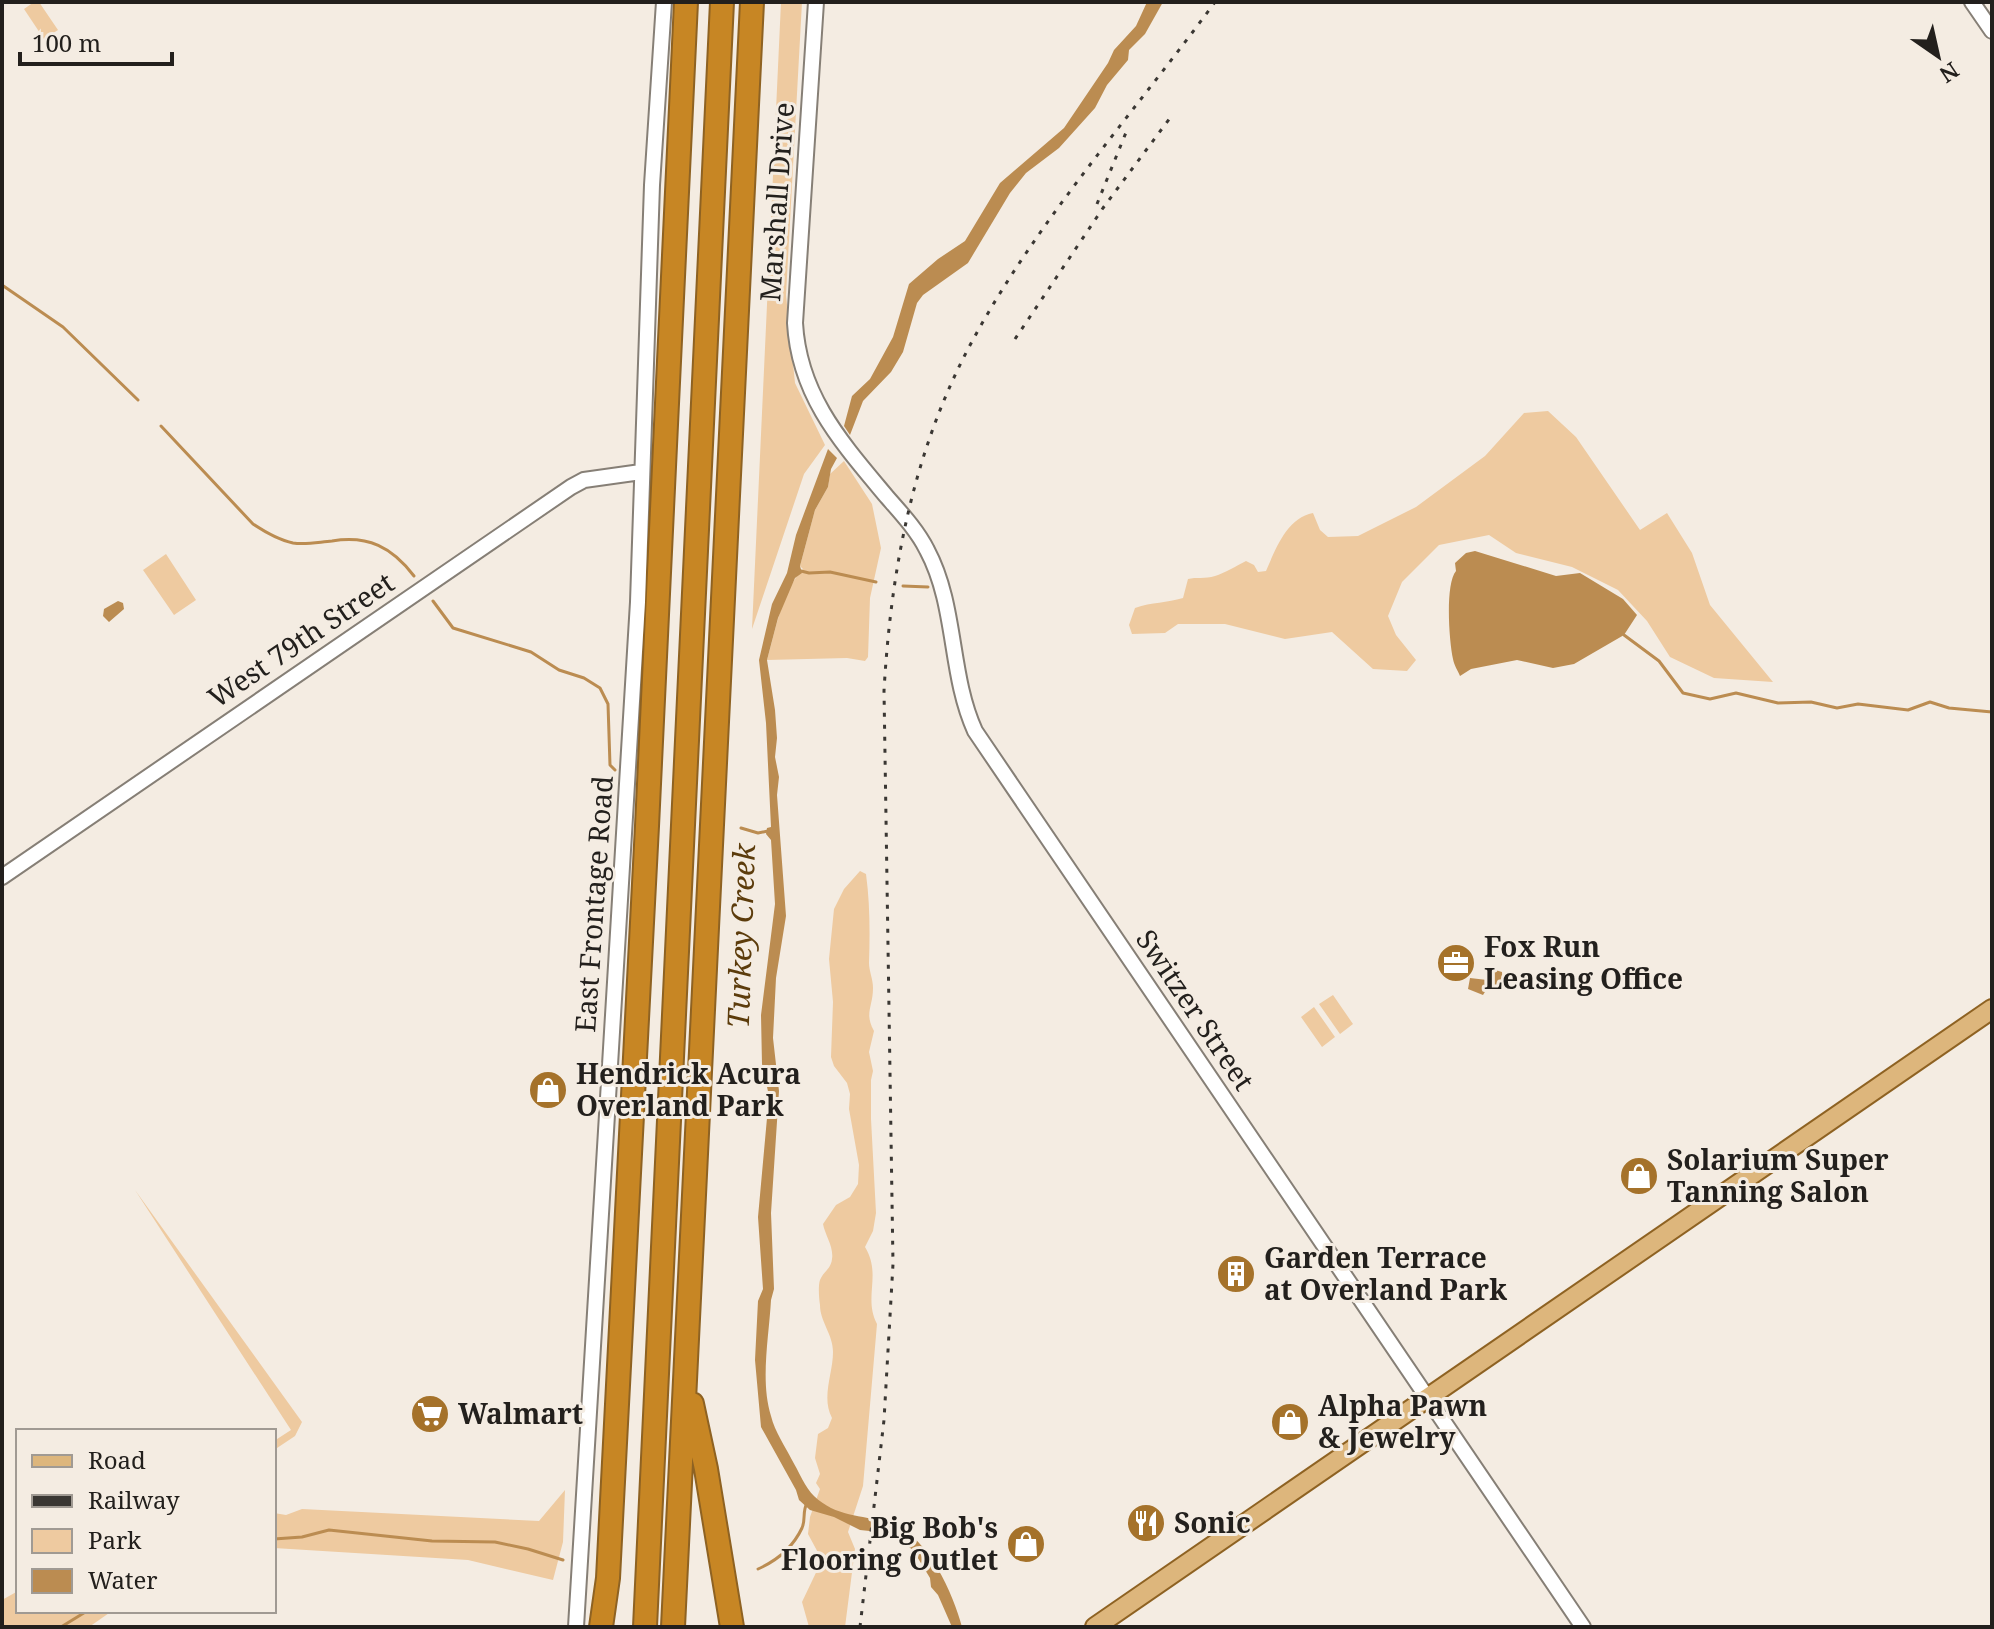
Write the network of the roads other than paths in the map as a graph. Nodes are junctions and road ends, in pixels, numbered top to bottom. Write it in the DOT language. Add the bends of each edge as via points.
graph roads {
  1 [pos="664,2"];
  2 [pos="686,2"];
  3 [pos="722,2"];
  4 [pos="752,2"];
  5 [pos="816,2"];
  6 [pos="1972,2"];
  7 [pos="1992,31"];
  8 [pos="816,402"];
  9 [pos="641,472"];
  10 [pos="2,877"];
  11 [pos="1992,1009"];
  12 [pos="685,1376"];
  13 [pos="1429,1397"];
  14 [pos="576,1627"];
  15 [pos="601,1627"];
  16 [pos="645,1627"];
  17 [pos="673,1627"];
  18 [pos="732,1627"];
  19 [pos="1095,1627"];
  20 [pos="1583,1627"];
  1 -- 9 [label="street, East Frontage Road"];
  2 -- 15 [label="highway" via="608,1578"];
  3 -- 16 [label="highway"];
  4 -- 12 [label="highway"];
  5 -- 8 [label="street, Marshall Drive" via="795,323 796,350"];
  6 -- 7 [label="street"];
  8 -- 13 [label="street, Switzer Street" via="834,433 926,547 942,588 964,708 975,731"];
  9 -- 10 [label="street, West 79th Street" via="584,480 571,487"];
  9 -- 14 [label="street, East Frontage Road"];
  11 -- 13 [label="main road"];
  12 -- 17 [label="highway"];
  12 -- 18 [label="highway"];
  13 -- 19 [label="main road"];
  13 -- 20 [label="street, Switzer Street"];
}
